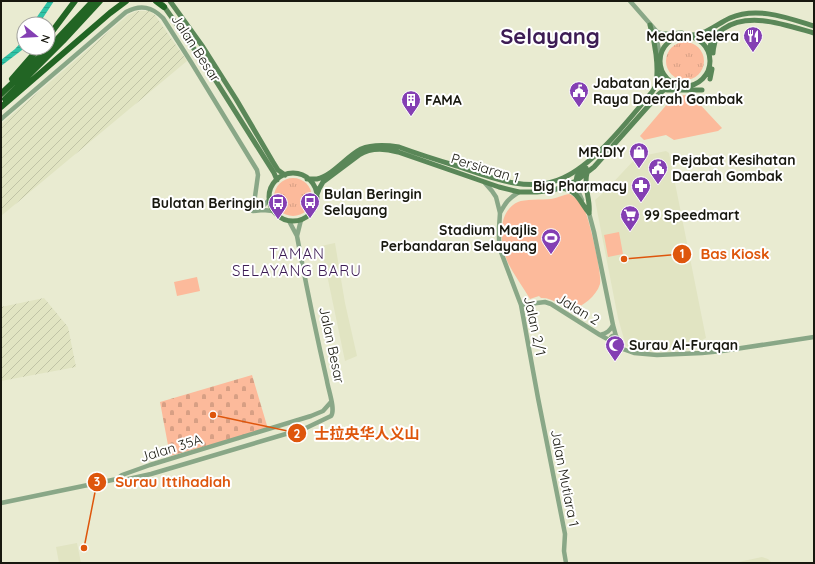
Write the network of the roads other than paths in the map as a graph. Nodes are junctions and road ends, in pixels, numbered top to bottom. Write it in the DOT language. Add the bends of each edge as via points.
graph roads {
  1 [pos="75,1"];
  2 [pos="93,1"];
  3 [pos="100,1"];
  4 [pos="126,1"];
  5 [pos="156,1"];
  6 [pos="160,1"];
  7 [pos="170,1"];
  8 [pos="630,1"];
  9 [pos="164,7"];
  10 [pos="56,26"];
  11 [pos="814,26"];
  12 [pos="654,29"];
  13 [pos="708,30"];
  14 [pos="814,33"];
  15 [pos="716,34"];
  16 [pos="688,36"];
  17 [pos="676,37"];
  18 [pos="32,56"];
  19 [pos="660,56"];
  20 [pos="710,57"];
  21 [pos="662,73"];
  22 [pos="710,79"];
  23 [pos="676,85"];
  24 [pos="655,89"];
  25 [pos="1,90"];
  26 [pos="664,90"];
  27 [pos="702,90"];
  28 [pos="1,94"];
  29 [pos="1,103"];
  30 [pos="1,107"];
  31 [pos="1,119"];
  32 [pos="604,148"];
  33 [pos="587,173"];
  34 [pos="285,175"];
  35 [pos="307,179"];
  36 [pos="277,180"];
  37 [pos="576,181"];
  38 [pos="485,183"];
  39 [pos="541,184"];
  40 [pos="560,188"];
  41 [pos="519,192"];
  42 [pos="542,192"];
  43 [pos="316,197"];
  44 [pos="269,200"];
  45 [pos="253,211"];
  46 [pos="273,211"];
  47 [pos="500,213"];
  48 [pos="589,214"];
  49 [pos="301,220"];
  50 [pos="289,221"];
  51 [pos="296,236"];
  52 [pos="521,305"];
  53 [pos="613,325"];
  54 [pos="600,335"];
  55 [pos="814,337"];
  56 [pos="614,339"];
  57 [pos="538,398"];
  58 [pos="332,402"];
  59 [pos="333,412"];
  60 [pos="117,479"];
  61 [pos="1,503"];
  62 [pos="566,563"];
  1 -- 10 [label="highway"];
  2 -- 28 [label="highway"];
  3 -- 29 [label="highway"];
  4 -- 30 [label="highway"];
  5 -- 9 [label="highway"];
  6 -- 9 [label="main road, Jalan Besar"];
  7 -- 34 [label="main road, Jalan Besar" via="203,47 278,170"];
  8 -- 12 [label="street"];
  9 -- 36 [label="main road, Jalan Besar" via="209,70"];
  11 -- 13 [label="main road" via="772,15 749,13 729,18"];
  12 -- 13 [label="main road" via="666,34"];
  12 -- 17 [label="street" via="664,37"];
  12 -- 19 [label="street"];
  12 -- 24 [label="main road" via="657,78"];
  13 -- 16 [label="main road"];
  14 -- 15 [label="main road" via="762,21 732,24"];
  15 -- 20 [label="main road" via="711,41"];
  15 -- 22 [label="main road"];
  16 -- 17 [label="main road"];
  16 -- 20 [label="main road" via="705,45"];
  17 -- 19 [label="main road" via="666,45"];
  18 -- 25 [label="highway"];
  19 -- 21 [label="main road"];
  20 -- 23 [label="main road" via="708,71 700,82 687,87"];
  21 -- 23 [label="main road"];
  21 -- 24 [label="main road, Persiaran 1"];
  23 -- 26 [label="main road, Persiaran 1"];
  24 -- 32 [label="main road, Persiaran 1"];
  26 -- 27 [label="main road"];
  26 -- 33 [label="main road, Persiaran 1"];
  31 -- 45 [label="street, Jalan Besar" via="126,12 140,7 157,12 179,43 257,170"];
  32 -- 37 [label="main road" via="577,176"];
  32 -- 39 [label="main road, Persiaran 1" via="564,178"];
  33 -- 37 [label="main road, Persiaran 1"];
  33 -- 48 [label="main road" via="585,181"];
  34 -- 35 [label="main road" via="301,175"];
  34 -- 36 [label="main road"];
  35 -- 39 [label="main road, Persiaran 1" via="324,177 360,149 385,145 491,178 512,183"];
  35 -- 43 [label="main road" via="312,184"];
  36 -- 44 [label="main road" via="270,189"];
  37 -- 40 [label="main road, Persiaran 1"];
  37 -- 48 [label="street"];
  38 -- 41 [label="main road, Persiaran 1"];
  38 -- 43 [label="main road, Persiaran 1" via="398,152 371,149 323,182"];
  38 -- 47 [label="street, Jalan 2/1" via="496,197"];
  39 -- 42 [label="main road"];
  40 -- 42 [label="main road, Persiaran 1"];
  40 -- 48 [label="main road" via="568,189 579,198"];
  41 -- 42 [label="main road, Persiaran 1"];
  41 -- 47 [label="street" via="506,202"];
  43 -- 49 [label="main road" via="313,209"];
  44 -- 45 [label="street"];
  44 -- 46 [label="main road"];
  45 -- 46 [label="street"];
  46 -- 50 [label="main road"];
  47 -- 52 [label="street, Jalan 2/1" via="498,228 501,252"];
  48 -- 53 [label="street"];
  49 -- 50 [label="main road"];
  49 -- 51 [label="street, Jalan Besar"];
  50 -- 51 [label="street, Jalan Besar"];
  51 -- 58 [label="street, Jalan Besar"];
  52 -- 54 [label="street, Jalan 2" via="545,302 552,304"];
  52 -- 57 [label="street, Jalan 2/1"];
  53 -- 54 [label="street" via="608,332"];
  53 -- 56 [label="street"];
  54 -- 56 [label="street, Jalan 2"];
  55 -- 56 [label="street" via="722,351 657,355 636,354 622,349 616,346"];
  57 -- 62 [label="street, Jalan Mutiara 1" via="565,534"];
  58 -- 59 [label="street, Jalan Besar"];
  58 -- 60 [label="street, Jalan 35A" via="323,412 150,465"];
  59 -- 60 [label="street, Jalan 35A" via="326,419 306,428 151,474 124,480"];
  60 -- 61 [label="street"];
}
